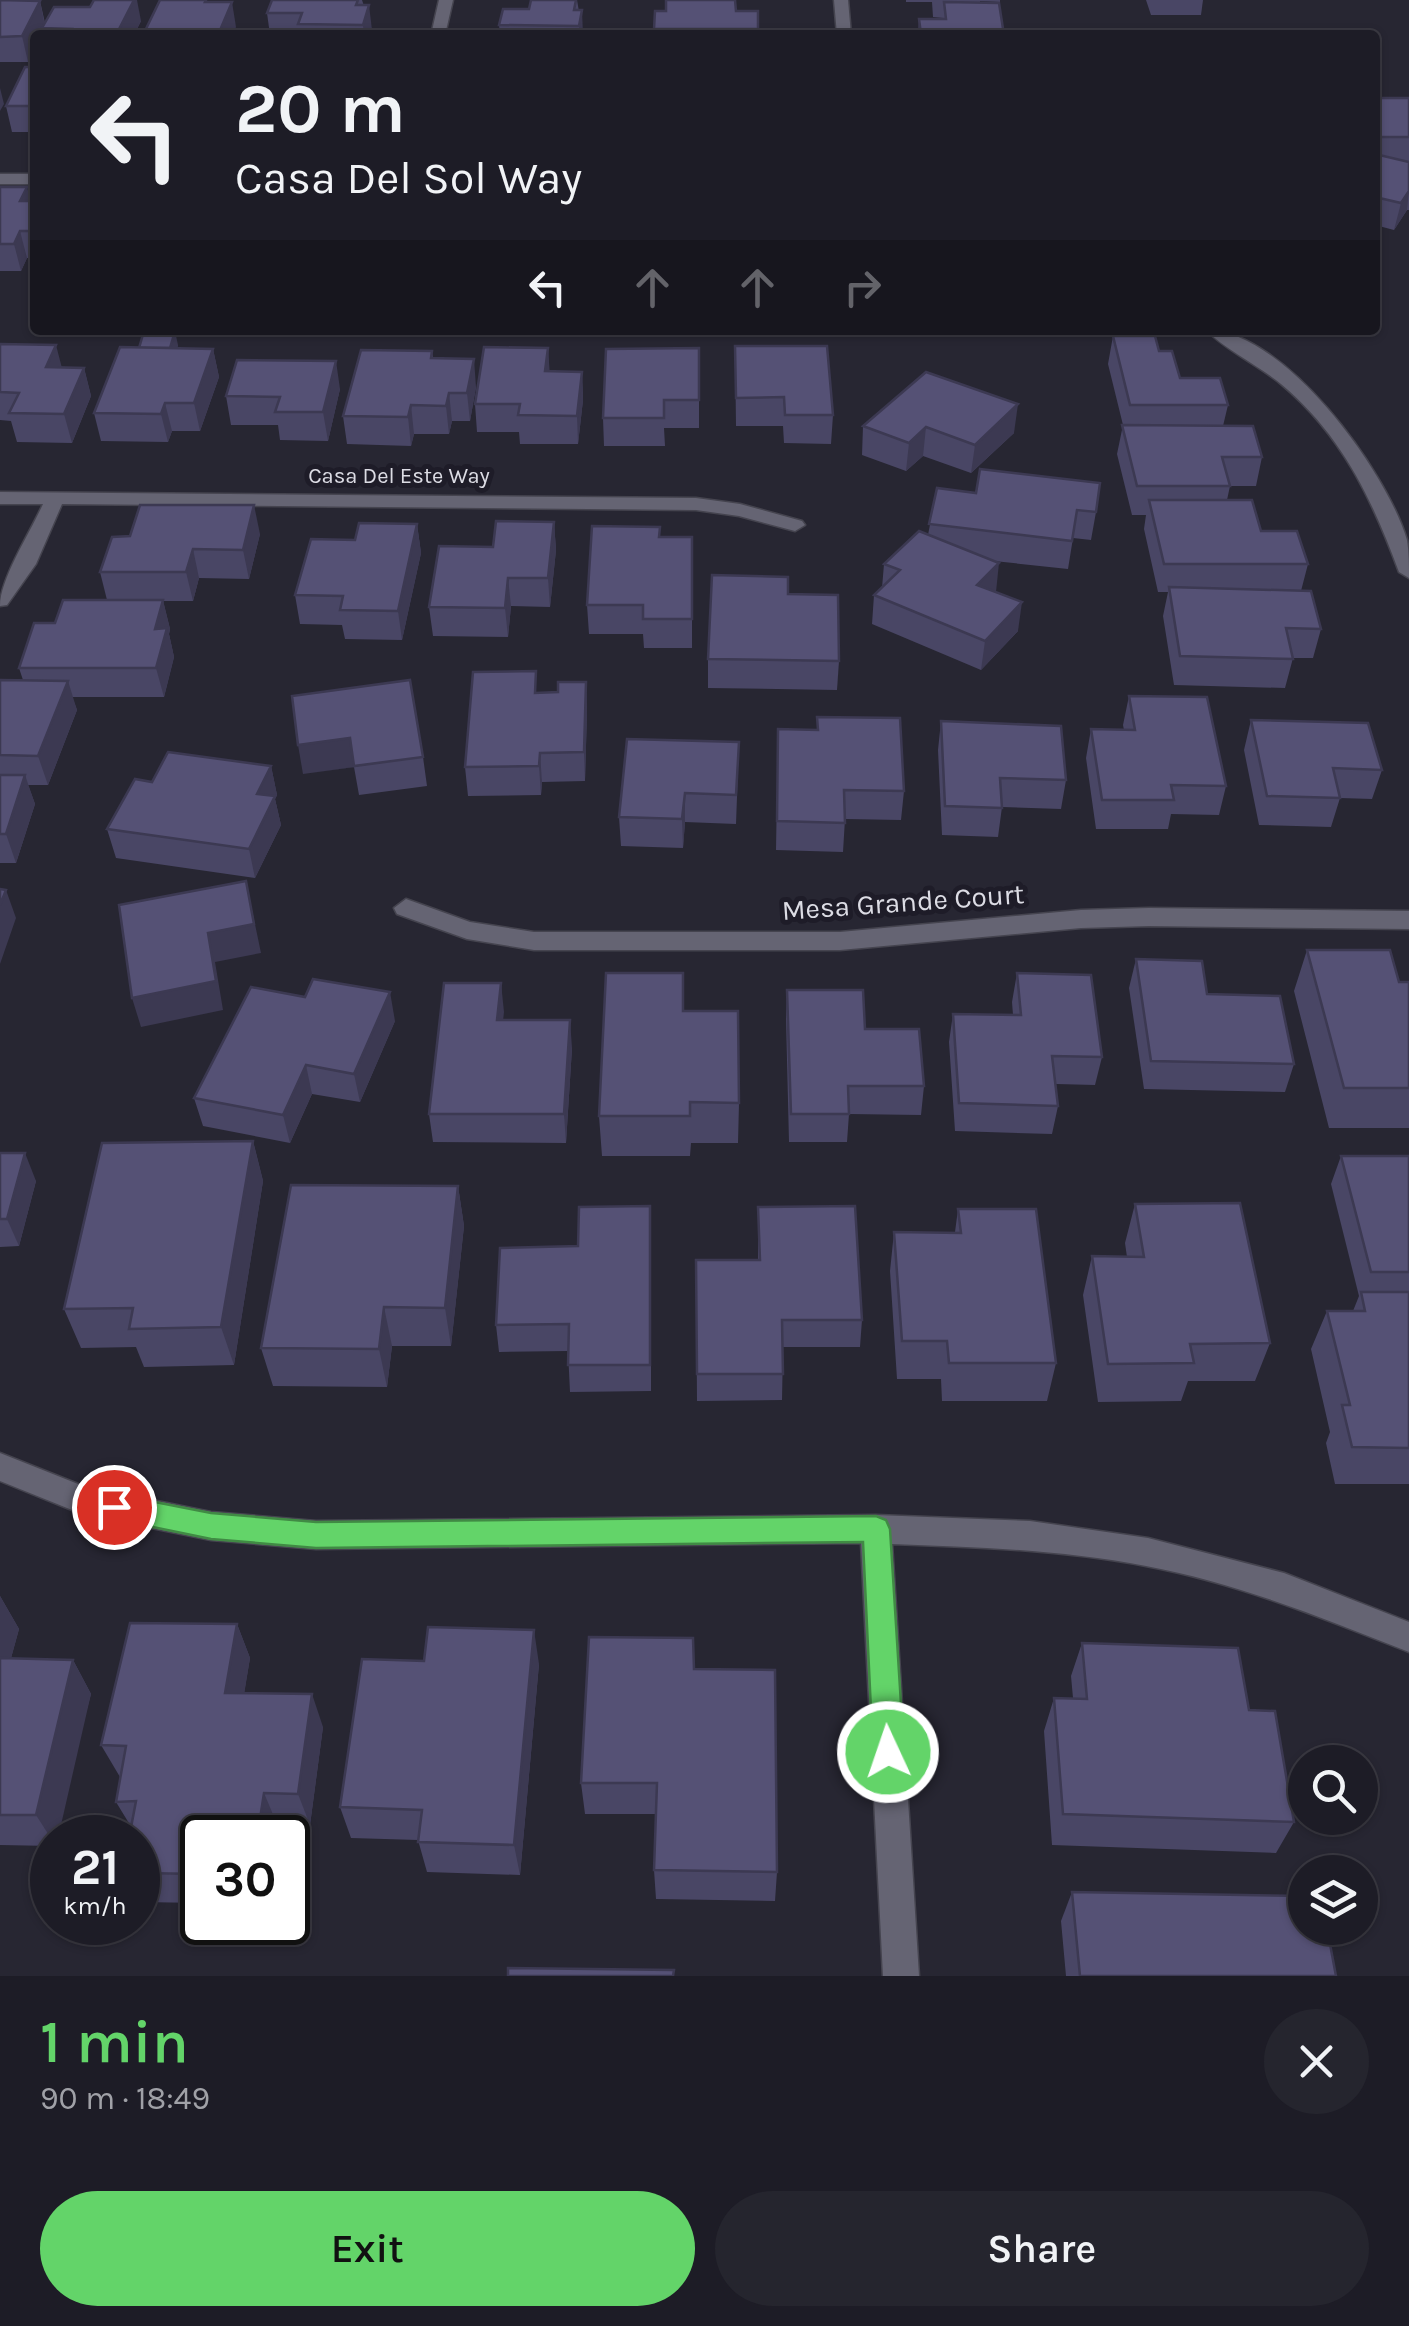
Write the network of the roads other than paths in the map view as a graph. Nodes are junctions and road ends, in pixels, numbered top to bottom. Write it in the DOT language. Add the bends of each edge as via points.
graph roads {
  1 [pos="446,0"];
  2 [pos="841,0"];
  3 [pos="439,30"];
  4 [pos="844,30"];
  5 [pos="0,179"];
  6 [pos="30,179"];
  7 [pos="1222,335"];
  8 [pos="0,498"];
  9 [pos="55,499"];
  10 [pos="795,526"];
  11 [pos="1409,572"];
  12 [pos="0,600"];
  13 [pos="406,908"];
  14 [pos="1409,920"];
  15 [pos="0,1467"];
  16 [pos="876,1529"];
  17 [pos="1409,1637"];
  18 [pos="901,1976"];
  1 -- 3 [label="street"];
  2 -- 4 [label="street"];
  5 -- 6 [label="street"];
  7 -- 11 [label="street" via="1326,414 1363,461"];
  8 -- 9 [label="street, Casa Del Este Way"];
  9 -- 10 [label="street, Casa Del Este Way" via="696,504"];
  9 -- 12 [label="street" via="26,564"];
  13 -- 14 [label="street, Mesa Grande Court" via="466,930 554,941 840,941 1132,918"];
  15 -- 16 [label="street" via="82,1500 211,1526 316,1535"];
  16 -- 17 [label="street" via="1030,1535 1148,1552 1284,1588"];
  16 -- 18 [label="street"];
}
